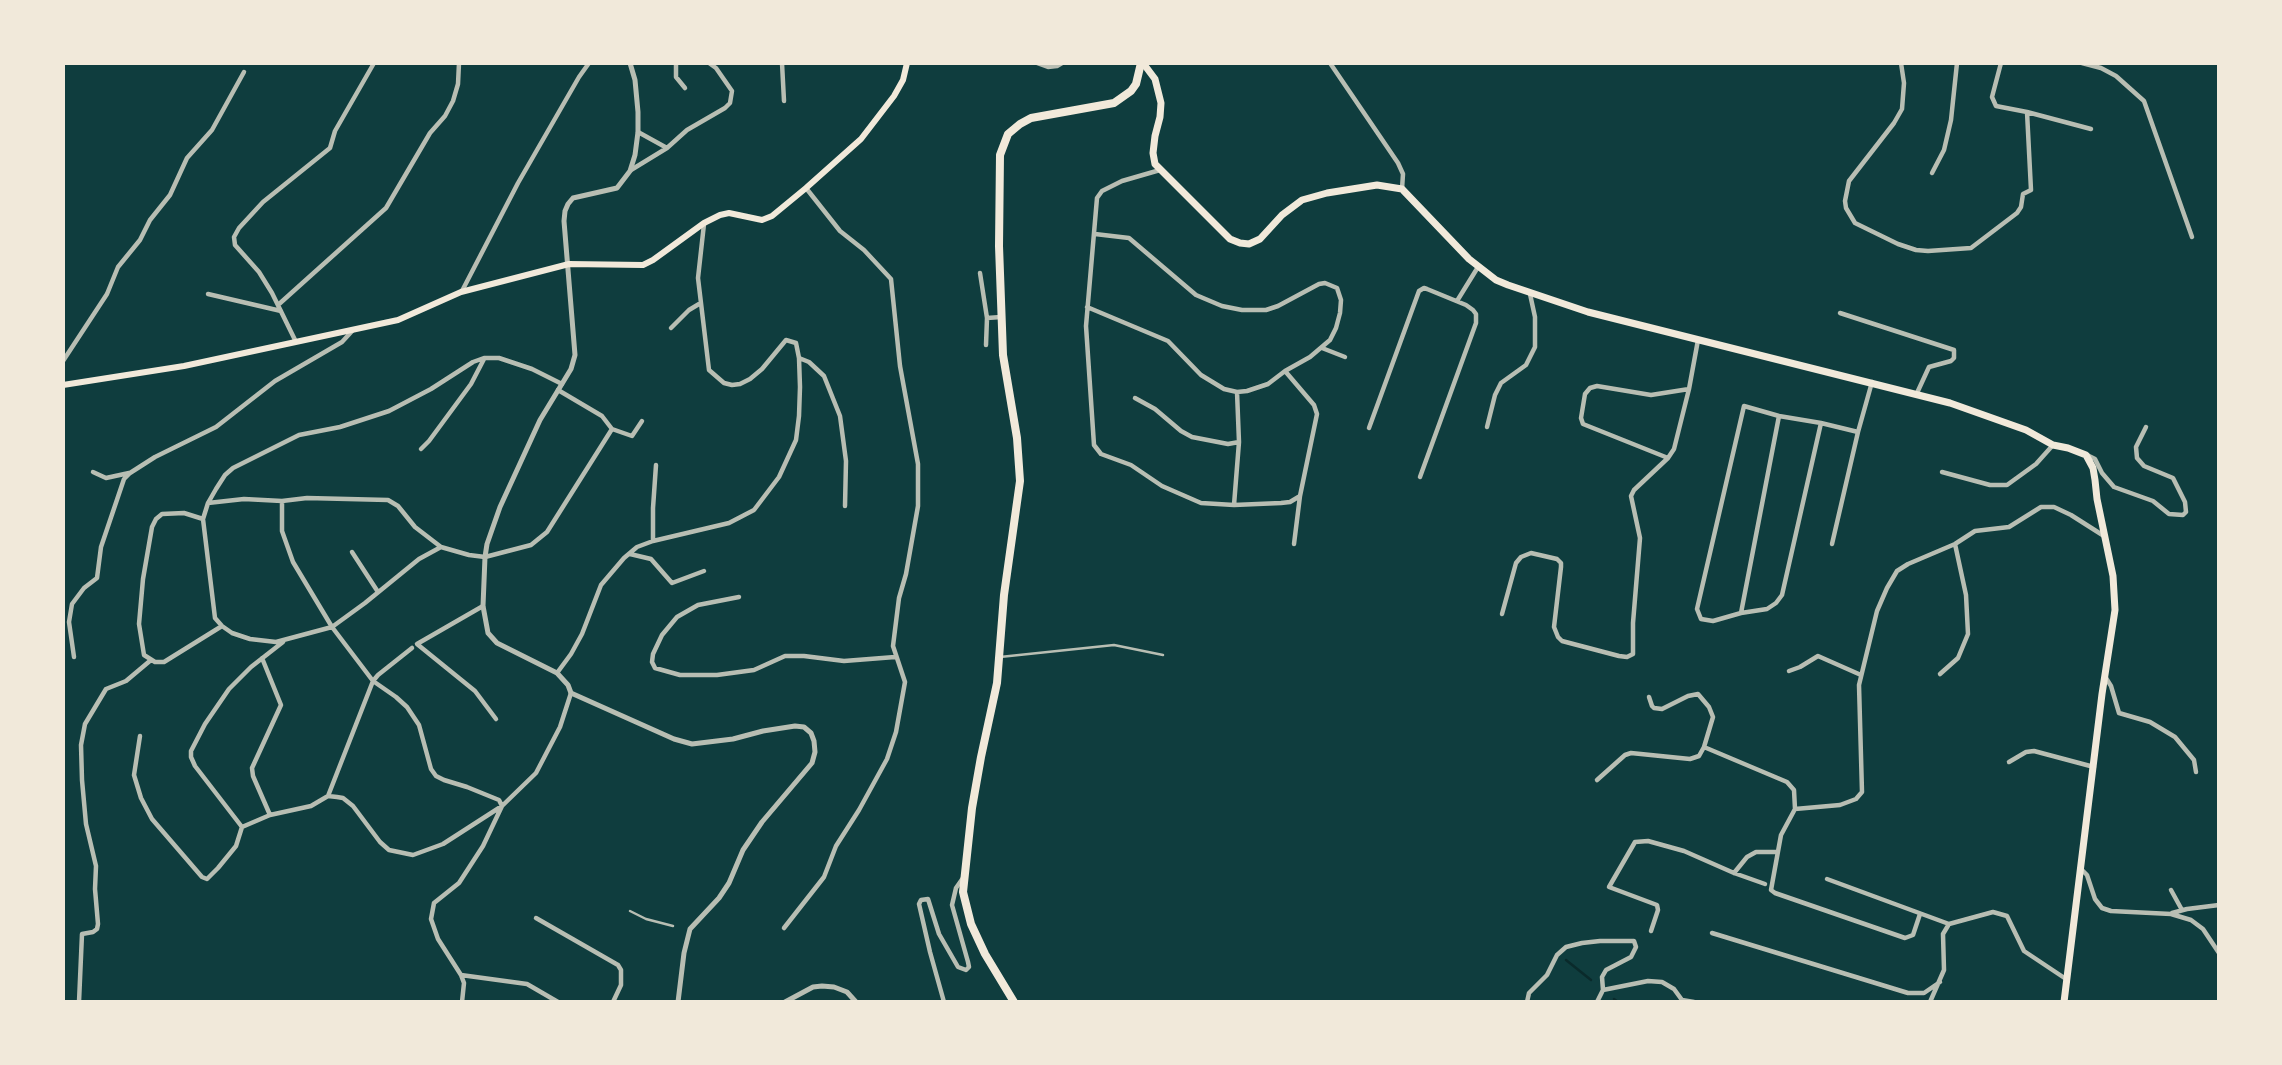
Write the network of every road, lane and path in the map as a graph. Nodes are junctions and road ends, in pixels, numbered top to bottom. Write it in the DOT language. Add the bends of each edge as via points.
graph roads {
  1 [pos="374,63"];
  2 [pos="459,63"];
  3 [pos="589,63"];
  4 [pos="630,63"];
  5 [pos="676,63"];
  6 [pos="709,63"];
  7 [pos="782,63"];
  8 [pos="907,63"];
  9 [pos="1037,63"];
  10 [pos="1062,63"];
  11 [pos="1142,63"];
  12 [pos="1330,63"];
  13 [pos="1901,63"];
  14 [pos="1957,63"];
  15 [pos="2001,63"];
  16 [pos="2082,63"];
  17 [pos="244,72"];
  18 [pos="685,88"];
  19 [pos="784,101"];
  20 [pos="2027,112"];
  21 [pos="2091,129"];
  22 [pos="638,132"];
  23 [pos="667,148"];
  24 [pos="1160,170"];
  25 [pos="630,171"];
  26 [pos="1932,173"];
  27 [pos="806,188"];
  28 [pos="1402,189"];
  29 [pos="704,223"];
  30 [pos="1095,234"];
  31 [pos="2192,237"];
  32 [pos="569,264"];
  33 [pos="1479,266"];
  34 [pos="980,273"];
  35 [pos="461,292"];
  36 [pos="1530,293"];
  37 [pos="208,294"];
  38 [pos="1457,302"];
  39 [pos="278,304"];
  40 [pos="699,304"];
  41 [pos="1087,307"];
  42 [pos="281,311"];
  43 [pos="1840,313"];
  44 [pos="1002,317"];
  45 [pos="986,318"];
  46 [pos="671,328"];
  47 [pos="353,330"];
  48 [pos="1698,339"];
  49 [pos="296,342"];
  50 [pos="986,345"];
  51 [pos="1322,348"];
  52 [pos="484,358"];
  53 [pos="799,358"];
  54 [pos="1345,358"];
  55 [pos="63,361"];
  56 [pos="1285,371"];
  57 [pos="1872,382"];
  58 [pos="63,385"];
  59 [pos="560,387"];
  60 [pos="1689,389"];
  61 [pos="1237,392"];
  62 [pos="1917,393"];
  63 [pos="1135,398"];
  64 [pos="1779,416"];
  65 [pos="642,421"];
  66 [pos="1821,423"];
  67 [pos="1487,427"];
  68 [pos="2146,427"];
  69 [pos="1369,428"];
  70 [pos="612,429"];
  71 [pos="1858,432"];
  72 [pos="1240,442"];
  73 [pos="2053,445"];
  74 [pos="421,449"];
  75 [pos="2086,455"];
  76 [pos="1668,457"];
  77 [pos="656,465"];
  78 [pos="93,472"];
  79 [pos="1942,472"];
  80 [pos="130,473"];
  81 [pos="1420,477"];
  82 [pos="1300,496"];
  83 [pos="282,501"];
  84 [pos="208,503"];
  85 [pos="1234,505"];
  86 [pos="845,506"];
  87 [pos="203,519"];
  88 [pos="2105,537"];
  89 [pos="653,541"];
  90 [pos="1294,544"];
  91 [pos="1832,544"];
  92 [pos="1955,544"];
  93 [pos="441,547"];
  94 [pos="352,552"];
  95 [pos="629,554"];
  96 [pos="485,557"];
  97 [pos="704,571"];
  98 [pos="378,592"];
  99 [pos="739,597"];
  100 [pos="483,606"];
  101 [pos="1741,613"];
  102 [pos="1502,614"];
  103 [pos="222,626"];
  104 [pos="332,627"];
  105 [pos="283,642"];
  106 [pos="414,646"];
  107 [pos="1163,655"];
  108 [pos="74,657"];
  109 [pos="895,657"];
  110 [pos="1000,657"];
  111 [pos="262,658"];
  112 [pos="151,660"];
  113 [pos="1789,671"];
  114 [pos="557,673"];
  115 [pos="1940,674"];
  116 [pos="1861,675"];
  117 [pos="2105,677"];
  118 [pos="373,681"];
  119 [pos="570,693"];
  120 [pos="1649,697"];
  121 [pos="496,719"];
  122 [pos="139,736"];
  123 [pos="1704,747"];
  124 [pos="2008,761"];
  125 [pos="2095,767"];
  126 [pos="2196,772"];
  127 [pos="1597,780"];
  128 [pos="328,796"];
  129 [pos="502,806"];
  130 [pos="1795,809"];
  131 [pos="270,815"];
  132 [pos="242,827"];
  133 [pos="1777,852"];
  134 [pos="2081,870"];
  135 [pos="1734,873"];
  136 [pos="963,877"];
  137 [pos="1827,879"];
  138 [pos="1765,884"];
  139 [pos="2171,890"];
  140 [pos="2219,905"];
  141 [pos="2182,910"];
  142 [pos="630,911"];
  143 [pos="1920,914"];
  144 [pos="2171,914"];
  145 [pos="536,918"];
  146 [pos="1949,924"];
  147 [pos="673,926"];
  148 [pos="784,928"];
  149 [pos="1651,931"];
  150 [pos="1713,933"];
  151 [pos="2218,950"];
  152 [pos="461,975"];
  153 [pos="2066,979"];
  154 [pos="1940,982"];
  155 [pos="1603,990"];
  156 [pos="1681,1001"];
  157 [pos="79,1002"];
  158 [pos="463,1002"];
  159 [pos="558,1002"];
  160 [pos="613,1002"];
  161 [pos="678,1002"];
  162 [pos="785,1002"];
  163 [pos="856,1002"];
  164 [pos="944,1002"];
  165 [pos="1014,1002"];
  166 [pos="1527,1002"];
  167 [pos="1597,1002"];
  168 [pos="1694,1002"];
  169 [pos="1930,1002"];
  170 [pos="2064,1002"];
  1 -- 39 [label="street" via="330,148 263,202 235,233 235,245"];
  2 -- 39 [label="street" via="453,101 386,208"];
  3 -- 35 [label="street"];
  4 -- 22 [label="street"];
  5 -- 18 [label="street" via="676,78"];
  6 -- 23 [label="street" via="732,91 730,103"];
  7 -- 19 [label="street"];
  8 -- 27 [label="main road" via="903,80 861,139"];
  9 -- 10 [label="street" via="1048,67"];
  11 -- 24 [label="main road" via="1155,79 1161,103 1153,153"];
  11 -- 44 [label="highway" via="1136,84 1114,103 1036,116 1009,134 999,162"];
  12 -- 28 [label="street" via="1398,163"];
  13 -- 20 [label="street" via="1902,108 1849,181 1845,201 1855,223 1898,244 1928,251 1971,248 2017,213 2023,194 2031,190"];
  14 -- 26 [label="street" via="1951,120 1944,150"];
  15 -- 20 [label="street" via="1994,103"];
  16 -- 31 [label="street" via="2116,76 2144,101"];
  17 -- 55 [label="street" via="212,130 187,158 170,195 118,267 107,294"];
  20 -- 21 [label="street"];
  22 -- 23 [label="street"];
  22 -- 25 [label="street"];
  23 -- 25 [label="street"];
  24 -- 28 [label="main road" via="1230,239 1249,244 1302,200 1377,185"];
  24 -- 30 [label="street" via="1102,191 1097,198"];
  25 -- 32 [label="street" via="617,188 573,198 568,204 564,221"];
  27 -- 29 [label="main road" via="762,220 729,213"];
  27 -- 109 [label="street" via="840,231 891,279 893,287 919,490 899,598"];
  28 -- 33 [label="main road"];
  29 -- 32 [label="main road" via="643,265"];
  29 -- 40 [label="street"];
  30 -- 41 [label="street"];
  30 -- 51 [label="street" via="1129,238 1196,295 1222,306 1266,310 1319,284 1337,288 1340,313"];
  32 -- 35 [label="main road"];
  32 -- 59 [label="street" via="575,355"];
  33 -- 36 [label="main road" via="1496,280"];
  33 -- 38 [label="street"];
  34 -- 45 [label="street"];
  35 -- 47 [label="main road" via="398,320"];
  36 -- 48 [label="main road"];
  36 -- 67 [label="street" via="1535,347 1526,365 1501,383"];
  37 -- 42 [label="street"];
  38 -- 69 [label="street" via="1424,288 1419,291"];
  38 -- 81 [label="street" via="1473,310 1477,319"];
  39 -- 42 [label="street"];
  40 -- 46 [label="street"];
  40 -- 53 [label="street" via="709,370 724,383 750,379 786,340 796,343"];
  41 -- 61 [label="street" via="1168,341 1201,375"];
  41 -- 85 [label="street" via="1094,445 1101,454 1131,465 1175,494 1201,503"];
  42 -- 49 [label="street"];
  43 -- 62 [label="street" via="1954,350 1951,361 1929,367"];
  44 -- 45 [label="street"];
  44 -- 110 [label="highway" via="1020,481"];
  45 -- 50 [label="street"];
  47 -- 49 [label="main road"];
  47 -- 80 [label="street" via="342,342 275,381 216,428"];
  48 -- 57 [label="main road"];
  48 -- 60 [label="street"];
  49 -- 58 [label="main road"];
  51 -- 54 [label="street"];
  51 -- 56 [label="street"];
  52 -- 59 [label="street" via="510,360"];
  52 -- 74 [label="street" via="466,392"];
  52 -- 84 [label="street" via="389,411 307,433 233,468"];
  53 -- 86 [label="street" via="824,376 840,415"];
  53 -- 89 [label="street" via="796,440 779,477 754,510 729,523"];
  56 -- 61 [label="street" via="1268,384"];
  56 -- 82 [label="street" via="1317,414"];
  57 -- 62 [label="main road"];
  57 -- 71 [label="street"];
  59 -- 70 [label="street" via="602,416"];
  59 -- 96 [label="street" via="500,507"];
  60 -- 76 [label="street" via="1677,440"];
  60 -- 76 [label="street" via="1651,395 1592,386 1585,394 1583,424"];
  61 -- 72 [label="street"];
  62 -- 73 [label="main road" via="1975,410"];
  63 -- 72 [label="street" via="1192,437"];
  64 -- 66 [label="street"];
  64 -- 101 [label="street"];
  64 -- 101 [label="street" via="1744,406 1697,609 1705,621"];
  65 -- 70 [label="street" via="632,436"];
  66 -- 71 [label="street"];
  66 -- 101 [label="street" via="1782,595 1767,609"];
  68 -- 75 [label="street" via="2136,447 2137,458 2144,466 2173,478 2185,502 2183,516 2114,487 2095,459"];
  70 -- 96 [label="street" via="547,532 531,545"];
  71 -- 91 [label="street"];
  72 -- 85 [label="street"];
  73 -- 75 [label="main road"];
  73 -- 79 [label="street" via="2007,485"];
  75 -- 88 [label="main road" via="2093,468"];
  76 -- 102 [label="street" via="1631,496 1640,537 1633,654 1619,656 1558,637 1554,627 1561,563 1557,559 1531,553 1521,556"];
  77 -- 89 [label="street"];
  78 -- 80 [label="street" via="106,478"];
  80 -- 108 [label="street" via="113,508 97,578 72,604 69,622"];
  82 -- 85 [label="street" via="1286,503"];
  82 -- 90 [label="street"];
  83 -- 84 [label="street"];
  83 -- 93 [label="street" via="388,500"];
  83 -- 104 [label="street" via="292,562"];
  84 -- 87 [label="street"];
  87 -- 103 [label="street" via="215,618"];
  87 -- 112 [label="street" via="184,513 162,514 152,527 139,624 144,654"];
  88 -- 92 [label="street" via="2049,506 2009,527 1975,531"];
  88 -- 117 [label="main road" via="2115,602"];
  89 -- 95 [label="street"];
  92 -- 115 [label="street" via="1966,595 1968,634 1958,658"];
  92 -- 116 [label="street" via="1909,564 1893,578 1877,611"];
  93 -- 96 [label="street"];
  93 -- 98 [label="street"];
  94 -- 98 [label="street"];
  95 -- 97 [label="street" via="651,559 672,583"];
  95 -- 114 [label="street" via="601,584 582,634"];
  96 -- 100 [label="street"];
  98 -- 104 [label="street"];
  99 -- 109 [label="street" via="698,604 677,617 653,654 655,668 680,675 717,674 754,670 785,656 844,661"];
  100 -- 106 [label="street"];
  100 -- 114 [label="street" via="492,638"];
  103 -- 105 [label="street" via="250,639"];
  103 -- 112 [label="street" via="164,662"];
  104 -- 105 [label="street"];
  104 -- 118 [label="street"];
  105 -- 111 [label="street"];
  106 -- 118 [label="street"];
  106 -- 121 [label="street" via="475,691"];
  107 -- 110 [label="lane" via="1114,645"];
  109 -- 148 [label="street" via="905,691 887,759 836,846 824,877"];
  110 -- 136 [label="highway"];
  111 -- 131 [label="street" via="281,705 252,768"];
  111 -- 132 [label="street" via="229,689 191,751 195,766"];
  112 -- 157 [label="street" via="125,681 106,689 85,724 82,780 96,866 98,923 93,932 82,934"];
  113 -- 116 [label="street" via="1818,656"];
  114 -- 119 [label="street"];
  116 -- 130 [label="street" via="1860,796 1840,805"];
  117 -- 125 [label="main road"];
  117 -- 126 [label="street" via="2119,713 2150,722 2175,737 2194,760"];
  118 -- 128 [label="street"];
  118 -- 129 [label="street" via="407,707 419,725 436,776 499,800"];
  119 -- 129 [label="street" via="560,727 536,773"];
  119 -- 161 [label="street" via="692,744 795,726 804,727 814,741 811,763 762,822 724,890 687,930"];
  120 -- 123 [label="street" via="1657,709 1698,694 1713,717"];
  122 -- 132 [label="street" via="134,775 141,798 152,819 202,877 206,879 236,846"];
  123 -- 127 [label="street" via="1699,756 1690,759 1631,753"];
  123 -- 130 [label="street" via="1787,782 1794,790"];
  124 -- 125 [label="street" via="2034,751"];
  125 -- 134 [label="main road"];
  128 -- 129 [label="street" via="343,798 380,842 407,855 443,844"];
  128 -- 131 [label="street" via="311,806"];
  129 -- 152 [label="street" via="464,876 437,899 431,911 438,939"];
  130 -- 133 [label="street"];
  131 -- 132 [label="street"];
  133 -- 135 [label="street" via="1756,852"];
  133 -- 143 [label="street" via="1771,890 1775,893 1905,938 1915,931"];
  134 -- 144 [label="street" via="2102,908"];
  134 -- 153 [label="main road"];
  135 -- 138 [label="street"];
  135 -- 149 [label="street" via="1684,851 1635,842 1609,887 1657,905"];
  136 -- 164 [label="street" via="953,905 969,967 966,970 958,967 939,934 928,899 919,904"];
  136 -- 165 [label="highway" via="971,924"];
  137 -- 143 [label="street"];
  139 -- 141 [label="street"];
  140 -- 141 [label="street"];
  141 -- 144 [label="street"];
  142 -- 147 [label="lane"];
  143 -- 146 [label="street"];
  144 -- 151 [label="street" via="2197,923"];
  145 -- 160 [label="street" via="618,965 621,985"];
  146 -- 153 [label="street" via="2003,913 2024,951"];
  146 -- 154 [label="street" via="1942,934"];
  150 -- 154 [label="street" via="1908,993 1924,993"];
  152 -- 158 [label="street"];
  152 -- 159 [label="street" via="527,984"];
  153 -- 170 [label="main road"];
  154 -- 169 [label="street"];
  155 -- 156 [label="street" via="1662,982 1674,989"];
  155 -- 166 [label="street" via="1606,970 1631,957 1634,941 1566,947 1529,993"];
  155 -- 167 [label="street"];
  156 -- 168 [label="street"];
  162 -- 163 [label="street" via="822,986 847,992"];
}
